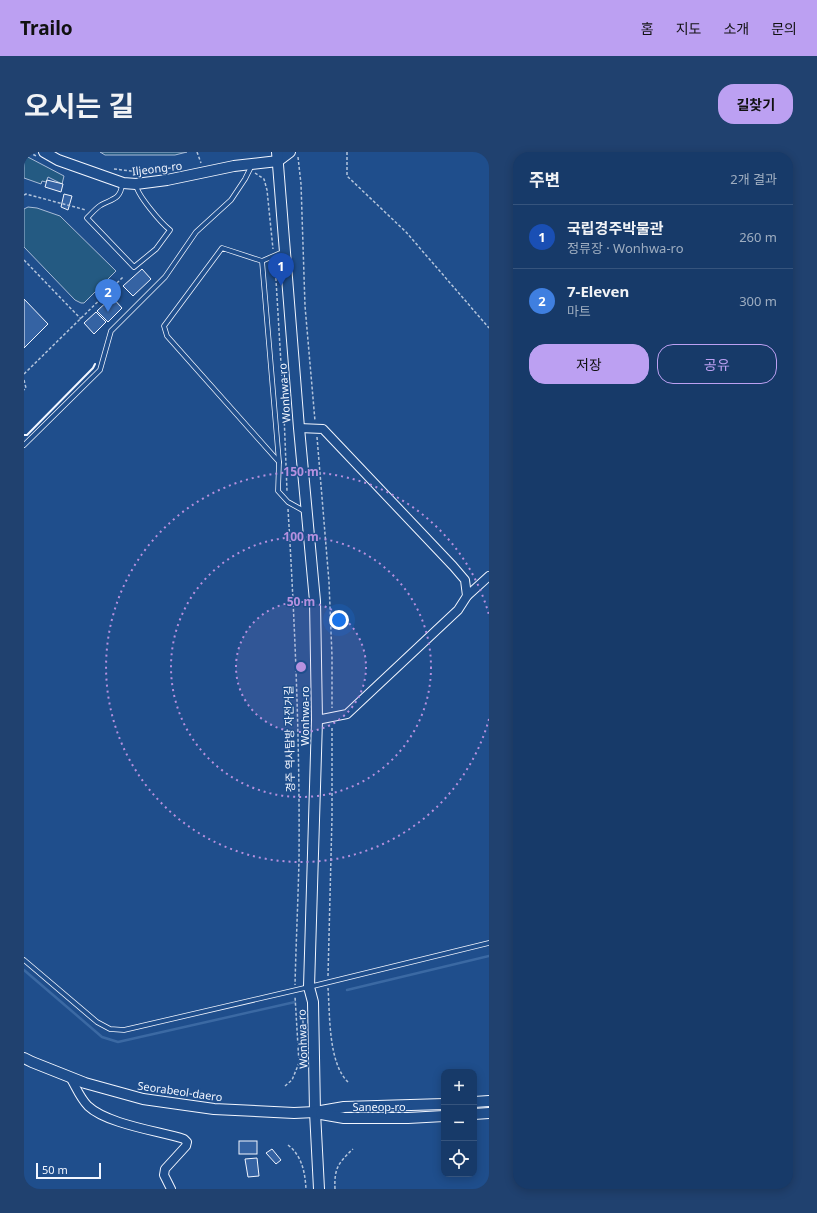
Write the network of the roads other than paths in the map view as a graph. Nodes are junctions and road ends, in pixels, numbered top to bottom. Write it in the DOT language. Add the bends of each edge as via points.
graph roads {
  1 [pos="290,152"];
  2 [pos="42,155"];
  3 [pos="277,156"];
  4 [pos="249,167"];
  5 [pos="122,183"];
  6 [pos="136,184"];
  7 [pos="286,251"];
  8 [pos="262,261"];
  9 [pos="299,428"];
  10 [pos="24,445"];
  11 [pos="278,462"];
  12 [pos="307,513"];
  13 [pos="489,576"];
  14 [pos="468,596"];
  15 [pos="317,720"];
  16 [pos="489,943"];
  17 [pos="24,960"];
  18 [pos="309,987"];
  19 [pos="24,1058"];
  20 [pos="70,1077"];
  21 [pos="489,1101"];
  22 [pos="477,1102"];
  23 [pos="441,1104"];
  24 [pos="315,1112"];
  25 [pos="489,1113"];
  26 [pos="477,1114"];
  27 [pos="441,1116"];
  28 [pos="171,1189"];
  29 [pos="319,1189"];
  1 -- 3 [label="street"];
  2 -- 5 [label="street, Iljeong-ro"];
  3 -- 4 [label="street, Iljeong-ro"];
  3 -- 7 [label="street, Wonhwa-ro"];
  4 -- 6 [label="street, Iljeong-ro"];
  4 -- 10 [label="lane" via="240,188 231,200 196,232 165,277 111,331 100,370"];
  5 -- 6 [label="street, Iljeong-ro"];
  5 -- 6 [label="lane" via="122,188 114,199 100,205 87,218 134,267 156,249 170,230 144,202"];
  7 -- 8 [label="lane"];
  7 -- 9 [label="street, Wonhwa-ro"];
  8 -- 11 [label="lane"];
  8 -- 11 [label="lane" via="222,248 164,326 167,336"];
  9 -- 12 [label="street, Wonhwa-ro"];
  9 -- 14 [label="street" via="323,429 453,566 465,580"];
  11 -- 12 [label="lane" via="278,491 288,502"];
  12 -- 15 [label="street, Wonhwa-ro" via="315,601"];
  13 -- 14 [label="street"];
  14 -- 15 [label="street" via="458,610 347,714"];
  15 -- 18 [label="street, Wonhwa-ro"];
  16 -- 18 [label="lane"];
  17 -- 18 [label="lane" via="97,1022 110,1029 124,1030"];
  18 -- 24 [label="street, Wonhwa-ro" via="313,1002"];
  19 -- 20 [label="street, Seorabeol-daero"];
  20 -- 24 [label="street, Seorabeol-daero" via="143,1099 214,1109"];
  20 -- 28 [label="street" via="82,1098 96,1112 123,1123 184,1138 186,1146 165,1169 164,1175"];
  21 -- 22 [label="street"];
  23 -- 24 [label="street, Saneop-ro" via="344,1107"];
  24 -- 27 [label="street, Saneop-ro" via="344,1118"];
  24 -- 29 [label="street"];
  25 -- 26 [label="street"];
}
